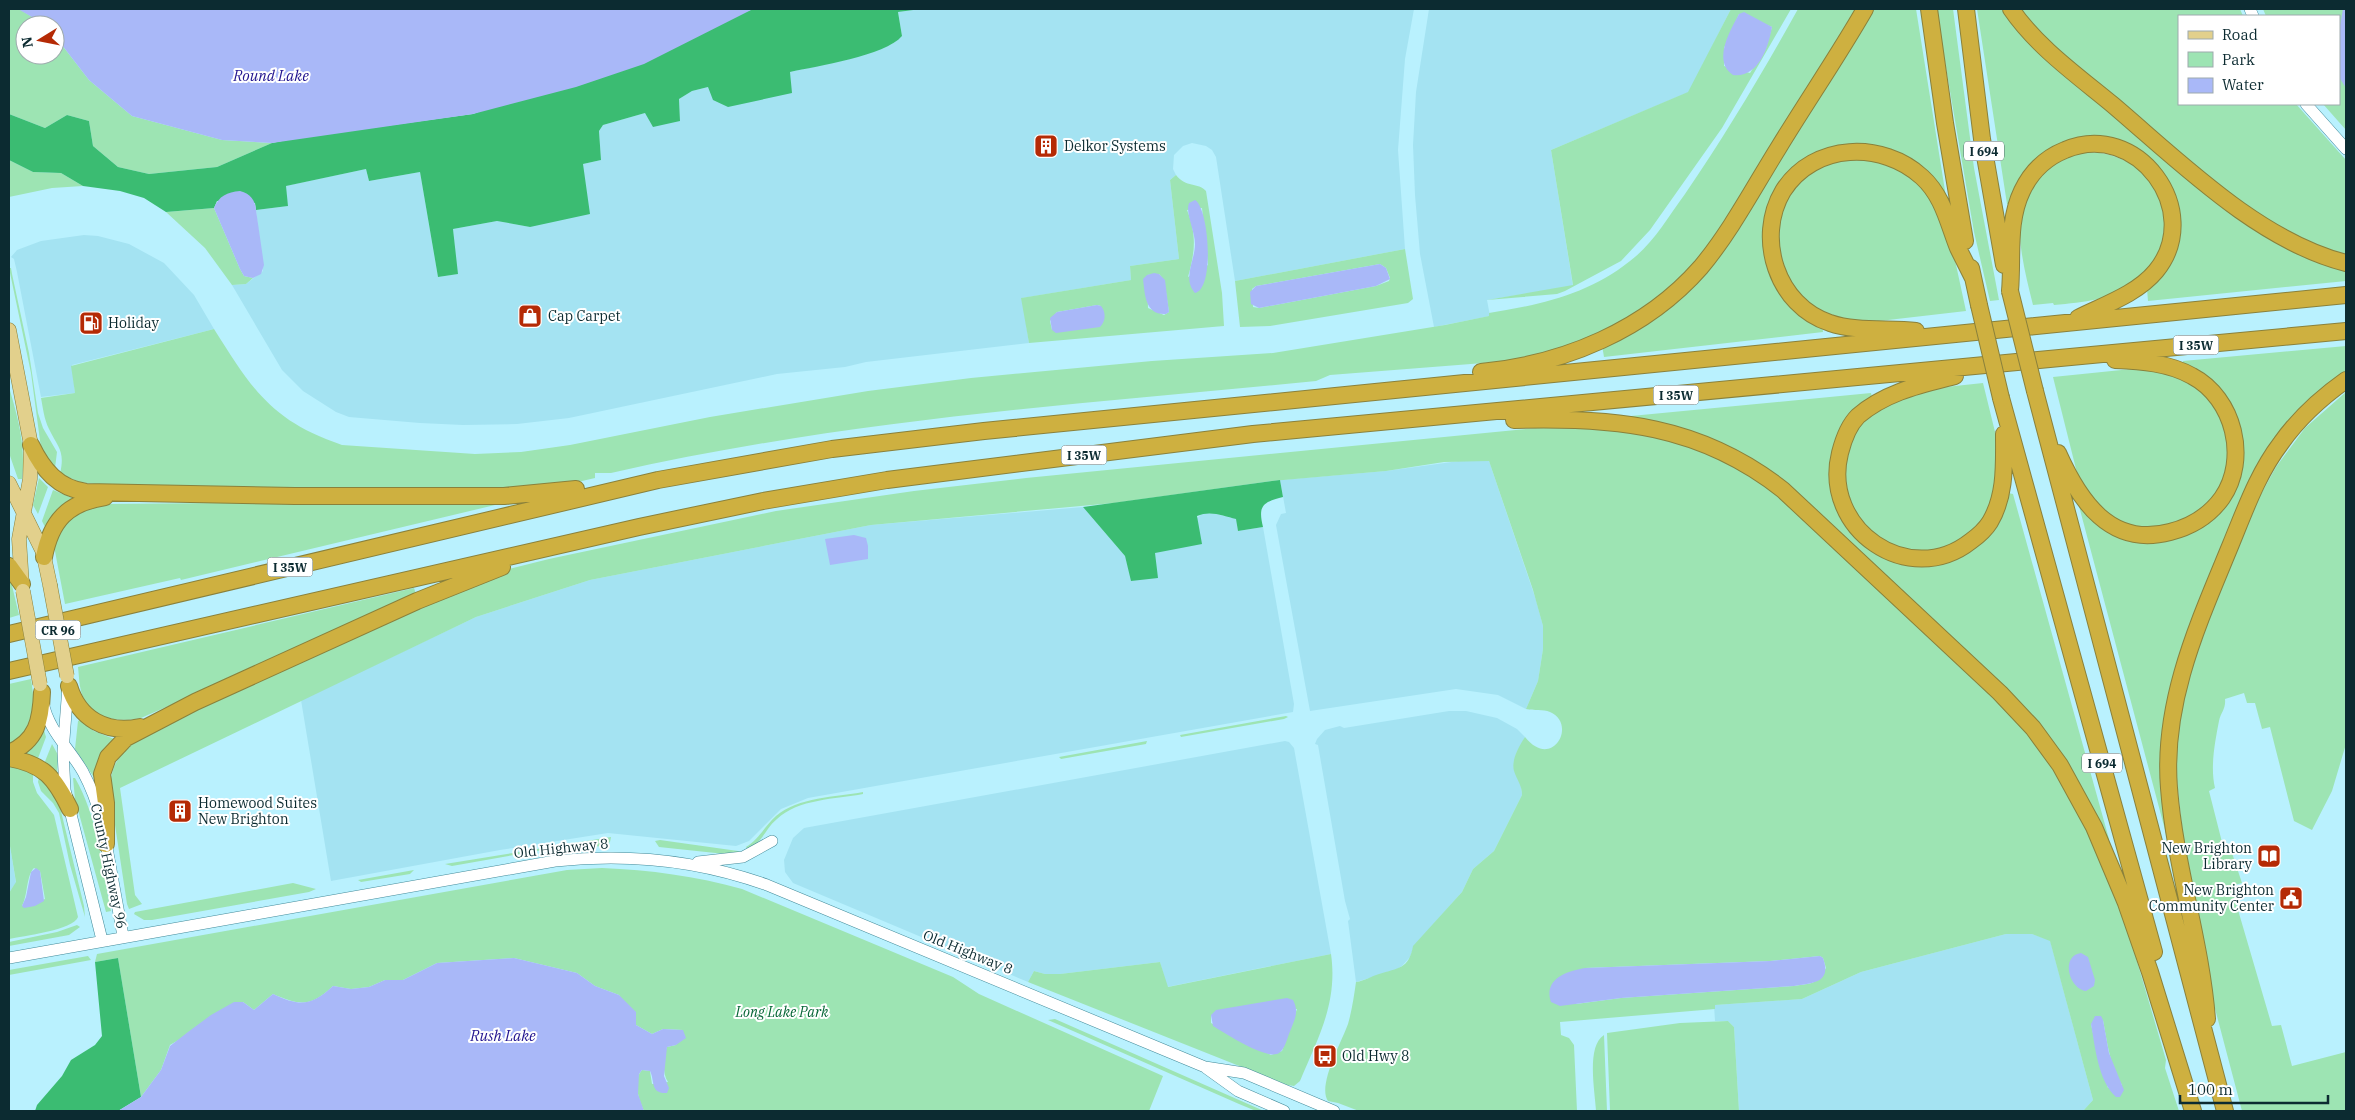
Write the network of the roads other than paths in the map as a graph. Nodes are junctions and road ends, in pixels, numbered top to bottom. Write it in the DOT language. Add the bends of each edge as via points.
graph roads {
  1 [pos="1865,9"];
  2 [pos="1929,9"];
  3 [pos="1966,9"];
  4 [pos="2011,9"];
  5 [pos="2307,105"];
  6 [pos="2346,149"];
  7 [pos="2346,263"];
  8 [pos="1973,278"];
  9 [pos="2010,292"];
  10 [pos="2346,295"];
  11 [pos="2071,322"];
  12 [pos="9,330"];
  13 [pos="2346,330"];
  14 [pos="1954,334"];
  15 [pos="2045,359"];
  16 [pos="2007,363"];
  17 [pos="2346,380"];
  18 [pos="1265,404"];
  19 [pos="2005,417"];
  20 [pos="2043,423"];
  21 [pos="1344,425"];
  22 [pos="31,445"];
  23 [pos="658,480"];
  24 [pos="9,483"];
  25 [pos="127,494"];
  26 [pos="24,511"];
  27 [pos="568,544"];
  28 [pos="44,557"];
  29 [pos="9,566"];
  30 [pos="23,587"];
  31 [pos="9,634"];
  32 [pos="9,671"];
  33 [pos="68,686"];
  34 [pos="42,692"];
  35 [pos="149,725"];
  36 [pos="64,744"];
  37 [pos="9,753"];
  38 [pos="9,758"];
  39 [pos="70,809"];
  40 [pos="772,841"];
  41 [pos="106,844"];
  42 [pos="689,863"];
  43 [pos="123,936"];
  44 [pos="102,940"];
  45 [pos="9,958"];
  46 [pos="2211,1061"];
  47 [pos="1205,1067"];
  48 [pos="1284,1111"];
  49 [pos="1334,1111"];
  50 [pos="2195,1111"];
  51 [pos="2224,1111"];
  1 -- 18 [label="highway" via="1720,242 1686,282 1647,315 1594,344 1531,363"];
  2 -- 8 [label="highway, I 694" via="1945,123"];
  3 -- 9 [label="highway, I 694" via="1982,139"];
  4 -- 7 [label="highway" via="2065,65 2243,212 2288,240"];
  5 -- 6 [label="street"];
  8 -- 14 [label="highway" via="1945,210 1931,187 1914,170 1887,155 1848,152 1818,161 1796,177 1779,200 1771,229 1773,260 1783,286 1805,309 1822,320 1839,325"];
  8 -- 19 [label="highway, I 694, bridge"];
  9 -- 11 [label="highway" via="2012,220 2022,189 2034,172 2049,157 2070,147 2111,145 2129,152 2146,164 2165,192 2172,225 2168,246 2156,271 2140,286"];
  9 -- 20 [label="highway, I 694, bridge"];
  10 -- 11 [label="highway, I 35W"];
  11 -- 14 [label="highway, I 35W"];
  12 -- 22 [label="main road, County Highway 96 / CR 96"];
  13 -- 15 [label="highway, I 35W"];
  14 -- 18 [label="highway, I 35W"];
  15 -- 16 [label="highway, I 35W"];
  15 -- 20 [label="highway" via="2145,363 2169,367 2195,377 2214,394 2230,421 2235,442 2232,474 2221,498 2196,522 2181,530 2162,534 2134,534 2102,519 2083,499"];
  16 -- 19 [label="highway" via="1898,392 1856,418 1841,450 1837,484 1843,506 1860,533 1886,551 1921,558 1947,555 1978,536 1989,524 2002,492"];
  16 -- 21 [label="highway, I 35W"];
  17 -- 46 [label="highway" via="2296,424 2266,466 2195,633 2175,702 2168,752 2169,787 2205,995"];
  18 -- 23 [label="highway, I 35W" via="882,442"];
  19 -- 50 [label="highway, I 694" via="2049,568"];
  20 -- 46 [label="highway, I 694"];
  21 -- 27 [label="highway, I 35W" via="887,480 709,512"];
  21 -- 50 [label="highway" via="1525,419 1592,420 1639,425 1682,435 1722,451 1783,490 2000,693 2033,728 2060,765 2094,827 2129,912"];
  22 -- 25 [label="highway" via="41,465 61,484 86,492"];
  22 -- 26 [label="main road, County Highway 96 / CR 96" via="30,479"];
  23 -- 25 [label="highway" via="504,496"];
  23 -- 31 [label="highway, I 35W"];
  24 -- 26 [label="main road, County Highway 96 / CR 96"];
  25 -- 28 [label="highway" via="100,498 68,510 53,526"];
  26 -- 28 [label="main road, County Highway 96 / CR 96"];
  26 -- 30 [label="main road, County Highway 96 / CR 96" via="19,539"];
  27 -- 32 [label="highway, I 35W"];
  27 -- 35 [label="highway" via="440,591"];
  28 -- 33 [label="main road, County Highway 96 / CR 96, bridge"];
  29 -- 30 [label="highway"];
  30 -- 34 [label="main road, County Highway 96 / CR 96, bridge"];
  33 -- 35 [label="highway" via="84,715 100,725 123,729"];
  33 -- 36 [label="street, County Highway 96 / CR 96"];
  34 -- 36 [label="street, County Highway 96 / CR 96" via="50,723"];
  34 -- 37 [label="highway" via="37,729 24,744"];
  35 -- 41 [label="highway" via="126,738 104,765"];
  36 -- 39 [label="street, County Highway 96 / CR 96" via="63,774"];
  36 -- 41 [label="street, County Highway 96 / CR 96" via="83,772 97,803"];
  38 -- 39 [label="highway" via="28,762 43,770 60,790"];
  39 -- 44 [label="street, County Highway 96 / CR 96"];
  40 -- 42 [label="street" via="743,857"];
  41 -- 43 [label="street, County Highway 96 / CR 96"];
  42 -- 43 [label="street, Old Highway 8" via="611,857 555,861"];
  42 -- 47 [label="street, Old Highway 8" via="767,885"];
  43 -- 44 [label="street, Old Highway 8"];
  44 -- 45 [label="street, Old Highway 8"];
  46 -- 51 [label="highway, I 694"];
  47 -- 48 [label="street, Old Highway 8" via="1238,1091"];
  47 -- 49 [label="street, Old Highway 8" via="1244,1073"];
}
